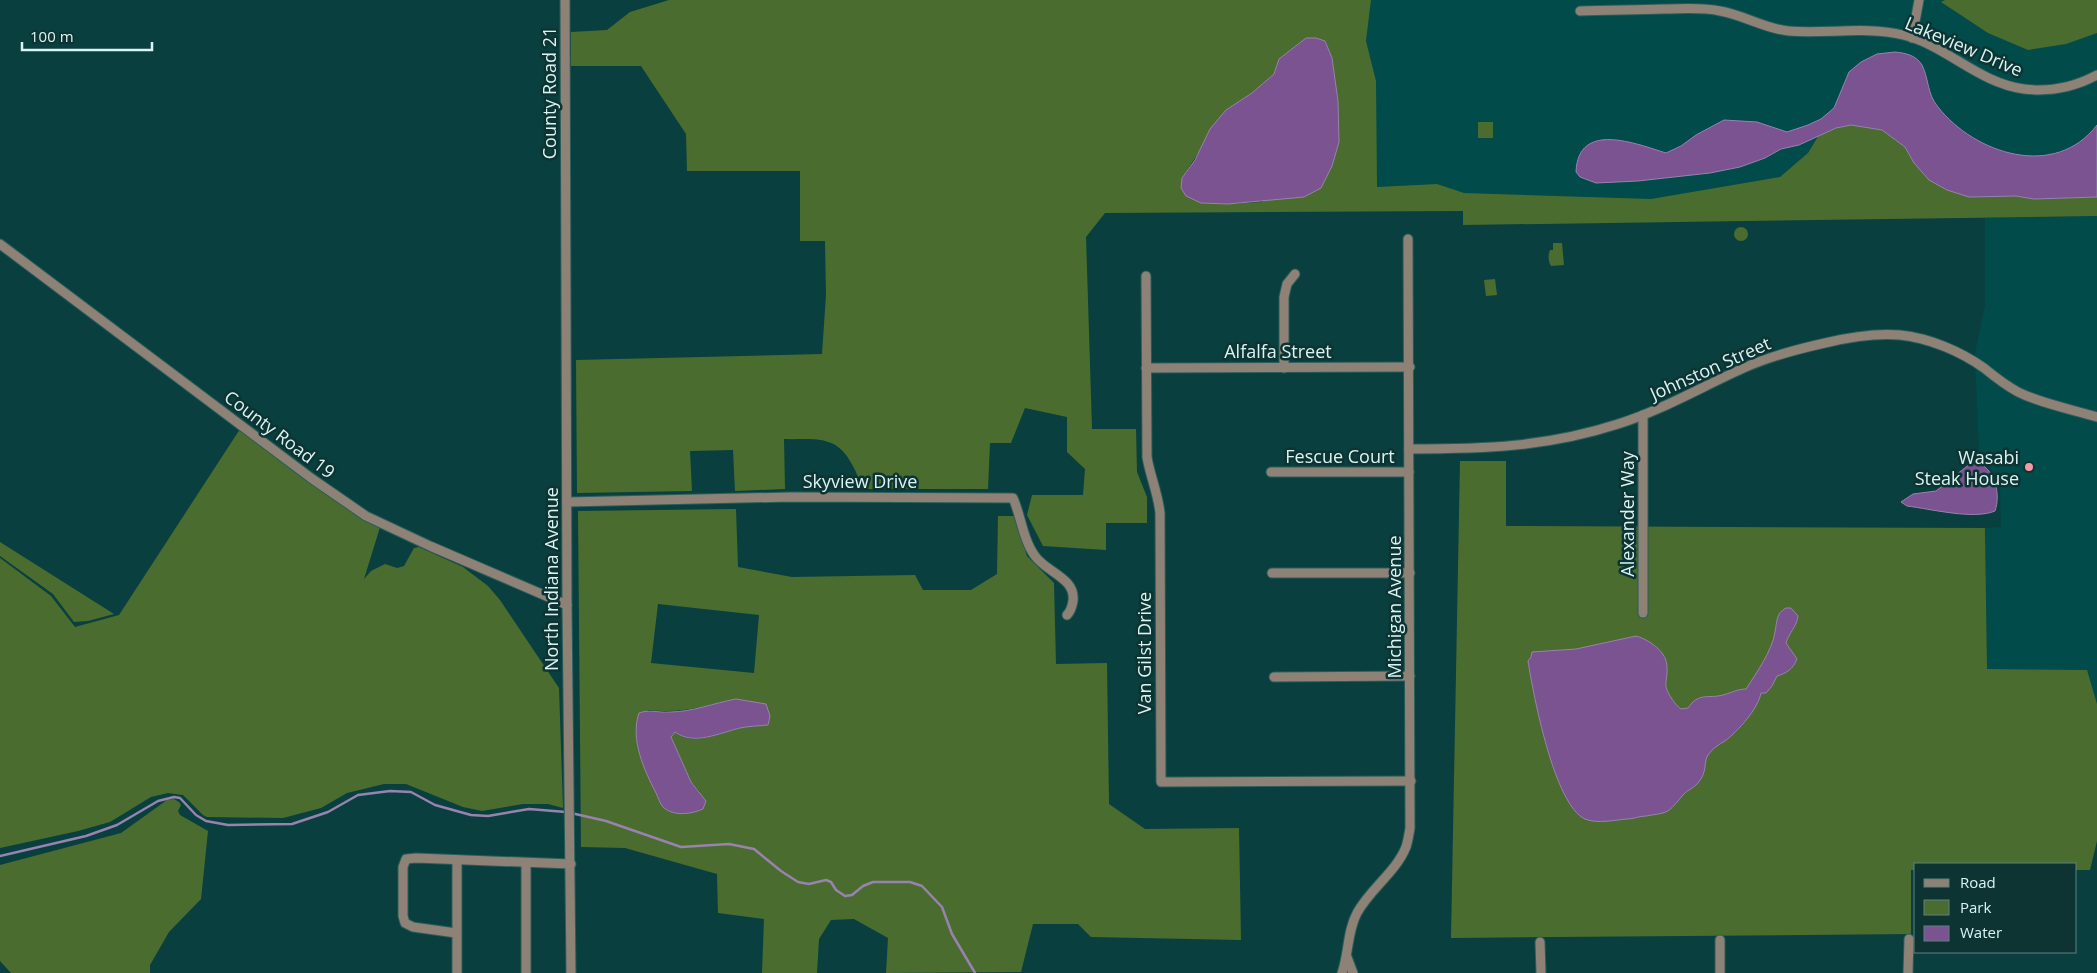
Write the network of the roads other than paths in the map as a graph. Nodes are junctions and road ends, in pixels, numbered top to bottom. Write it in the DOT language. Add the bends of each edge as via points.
graph roads {
  1 [pos="564,0"];
  2 [pos="1919,0"];
  3 [pos="1580,11"];
  4 [pos="1912,38"];
  5 [pos="2097,75"];
  6 [pos="566,185"];
  7 [pos="1408,240"];
  8 [pos="0,244"];
  9 [pos="1295,274"];
  10 [pos="1146,276"];
  11 [pos="1410,367"];
  12 [pos="1146,368"];
  13 [pos="1284,368"];
  14 [pos="1643,415"];
  15 [pos="2097,417"];
  16 [pos="1409,449"];
  17 [pos="1271,472"];
  18 [pos="1409,472"];
  19 [pos="567,502"];
  20 [pos="1272,573"];
  21 [pos="1410,573"];
  22 [pos="567,605"];
  23 [pos="1643,613"];
  24 [pos="1067,615"];
  25 [pos="1410,676"];
  26 [pos="1274,677"];
  27 [pos="1411,781"];
  28 [pos="456,860"];
  29 [pos="526,863"];
  30 [pos="570,864"];
  31 [pos="456,933"];
  32 [pos="1909,938"];
  33 [pos="1720,940"];
  34 [pos="1540,942"];
  35 [pos="1347,957"];
  36 [pos="457,973"];
  37 [pos="526,973"];
  38 [pos="571,973"];
  39 [pos="1342,973"];
  40 [pos="1353,973"];
  41 [pos="1541,973"];
  42 [pos="1720,973"];
  43 [pos="1908,973"];
  1 -- 6 [label="street, County Road 21"];
  2 -- 4 [label="street"];
  3 -- 4 [label="street, Lakeview Drive" via="1710,9 1744,17 1777,30 1883,32"];
  4 -- 5 [label="street, Lakeview Drive" via="1980,74 2024,89 2061,88"];
  6 -- 19 [label="street, North Indiana Avenue"];
  7 -- 11 [label="street, Michigan Avenue"];
  8 -- 22 [label="street, County Road 19" via="366,516"];
  9 -- 13 [label="street" via="1287,284 1284,297"];
  10 -- 12 [label="street, Van Gilst Drive"];
  11 -- 13 [label="street, Alfalfa Street"];
  11 -- 16 [label="street, Michigan Avenue"];
  12 -- 13 [label="street, Alfalfa Street"];
  12 -- 27 [label="street, Van Gilst Drive" via="1147,457 1160,513 1161,782"];
  14 -- 15 [label="street, Johnston Street" via="1769,358 1842,339 1880,334 1901,335 1950,348 2018,392"];
  14 -- 16 [label="street, Johnston Street" via="1584,434 1526,445"];
  14 -- 23 [label="street, Alexander Way"];
  16 -- 18 [label="street, Michigan Avenue"];
  17 -- 18 [label="street, Fescue Court"];
  18 -- 21 [label="street, Michigan Avenue"];
  19 -- 22 [label="street, North Indiana Avenue"];
  19 -- 24 [label="street, Skyview Drive" via="791,497 1013,498 1035,556 1065,580 1072,590 1071,612"];
  20 -- 21 [label="street"];
  21 -- 25 [label="street, Michigan Avenue"];
  22 -- 30 [label="street, North Indiana Avenue"];
  25 -- 26 [label="street"];
  25 -- 27 [label="street, Michigan Avenue"];
  27 -- 35 [label="street, Michigan Avenue" via="1410,828 1405,848 1356,915"];
  28 -- 29 [label="street"];
  28 -- 31 [label="street"];
  28 -- 31 [label="street" via="406,859 403,867 405,923"];
  29 -- 30 [label="street"];
  29 -- 37 [label="street"];
  30 -- 38 [label="street, North Indiana Avenue"];
  31 -- 36 [label="street"];
  32 -- 43 [label="street"];
  33 -- 42 [label="street"];
  34 -- 41 [label="street"];
  35 -- 39 [label="street, Michigan Avenue"];
  35 -- 40 [label="street, Michigan Avenue"];
}
